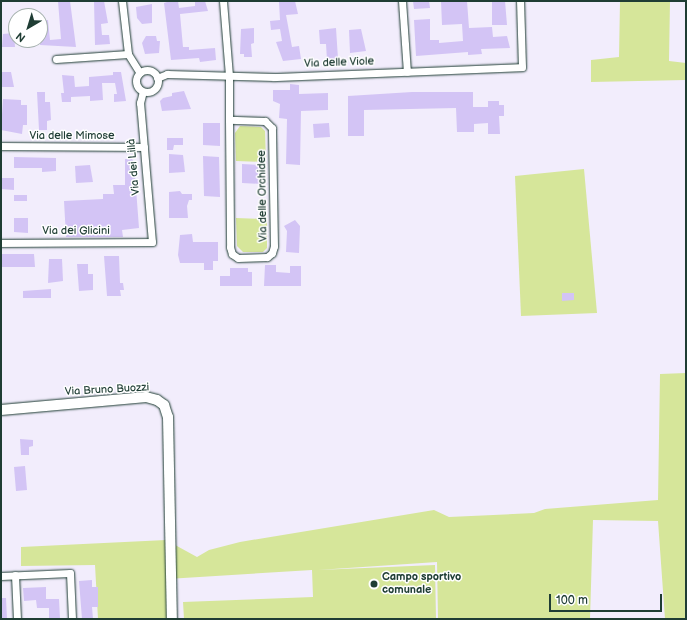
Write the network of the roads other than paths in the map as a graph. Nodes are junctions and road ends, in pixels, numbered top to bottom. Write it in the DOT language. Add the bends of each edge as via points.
graph roads {
  1 [pos="122,1"];
  2 [pos="223,1"];
  3 [pos="402,1"];
  4 [pos="520,1"];
  5 [pos="128,54"];
  6 [pos="56,59"];
  7 [pos="140,72"];
  8 [pos="407,72"];
  9 [pos="229,76"];
  10 [pos="157,78"];
  11 [pos="143,91"];
  12 [pos="229,120"];
  13 [pos="1,146"];
  14 [pos="144,147"];
  15 [pos="152,242"];
  16 [pos="1,243"];
  17 [pos="1,410"];
  18 [pos="15,575"];
  19 [pos="1,576"];
  20 [pos="17,619"];
  21 [pos="72,619"];
  22 [pos="172,619"];
  1 -- 5 [label="street"];
  2 -- 9 [label="street, Via delle Orchidee"];
  3 -- 8 [label="street"];
  4 -- 8 [label="street, Via delle Viole" via="522,68"];
  5 -- 6 [label="street"];
  5 -- 7 [label="street"];
  7 -- 10 [label="street" via="150,70"];
  7 -- 11 [label="street" via="136,81"];
  8 -- 9 [label="street, Via delle Viole" via="274,77"];
  9 -- 10 [label="street, Via delle Viole" via="167,74"];
  9 -- 12 [label="street, Via delle Orchidee"];
  10 -- 11 [label="street" via="155,88"];
  11 -- 14 [label="street, Via dei Lillà" via="140,103"];
  12 -- 12 [label="street, Via delle Orchidee" via="231,250 238,258 267,257 272,253 274,246 272,128 265,121"];
  13 -- 14 [label="street, Via delle Mimose"];
  14 -- 15 [label="street, Via dei Lillà"];
  15 -- 16 [label="street, Via dei Glicini"];
  17 -- 22 [label="street, Via Bruno Buozzi" via="146,397 161,402 168,417"];
  18 -- 19 [label="street"];
  18 -- 20 [label="street"];
  18 -- 21 [label="street" via="70,573"];
}
